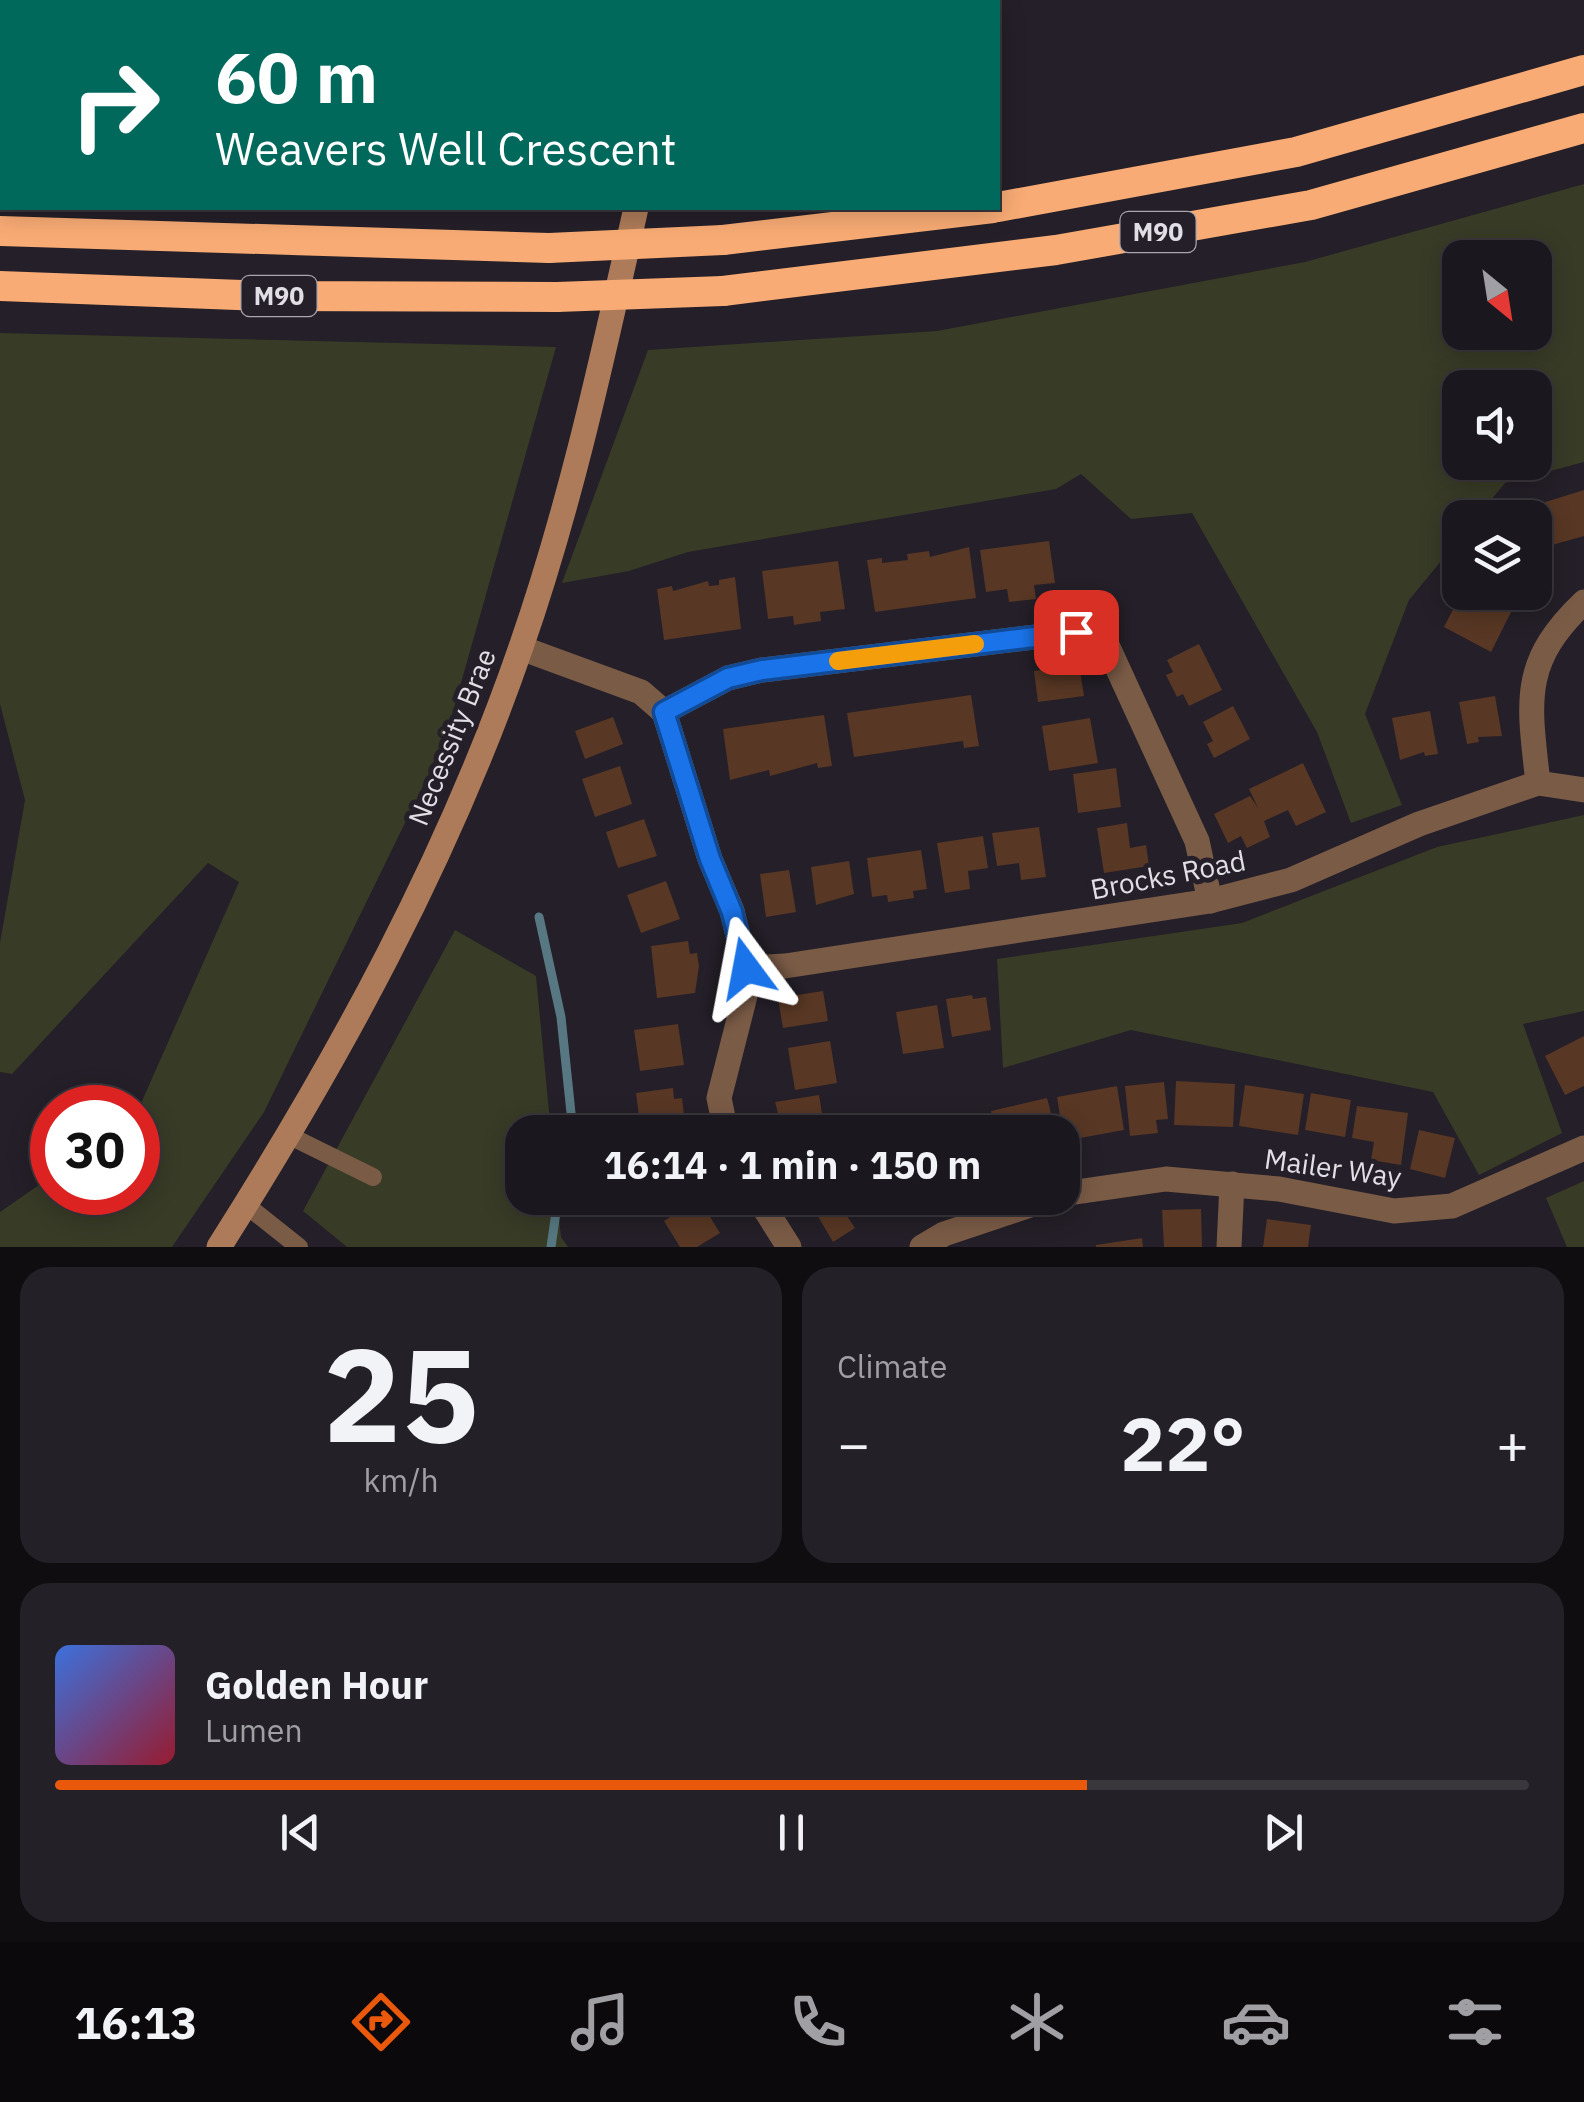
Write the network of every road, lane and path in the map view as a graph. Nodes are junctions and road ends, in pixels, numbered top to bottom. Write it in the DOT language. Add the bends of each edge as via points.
graph roads {
  1 [pos="1584,70"];
  2 [pos="1584,128"];
  3 [pos="1000,206"];
  4 [pos="636,210"];
  5 [pos="970,210"];
  6 [pos="0,230"];
  7 [pos="0,286"];
  8 [pos="1584,602"];
  9 [pos="521,648"];
  10 [pos="664,712"];
  11 [pos="1538,783"];
  12 [pos="1584,790"];
  13 [pos="1210,901"];
  14 [pos="746,968"];
  15 [pos="722,1115"];
  16 [pos="290,1136"];
  17 [pos="1584,1148"];
  18 [pos="372,1177"];
  19 [pos="1232,1184"];
  20 [pos="1080,1192"];
  21 [pos="246,1205"];
  22 [pos="769,1215"];
  23 [pos="1001,1215"];
  24 [pos="219,1247"];
  25 [pos="300,1247"];
  26 [pos="789,1247"];
  27 [pos="922,1247"];
  28 [pos="1229,1247"];
  1 -- 3 [label="highway, M90" via="1296,152"];
  2 -- 7 [label="highway, M90, bridge" via="1311,205 1056,250 723,290 266,296"];
  4 -- 9 [label="main road, Necessity Brae" via="584,434"];
  5 -- 6 [label="highway, M90, bridge" via="724,240 548,248"];
  8 -- 11 [label="street" via="1536,664"];
  9 -- 10 [label="street" via="641,692"];
  9 -- 16 [label="main road, Necessity Brae" via="415,906"];
  10 -- 13 [label="street" via="728,678 762,670 1076,632 1106,643 1198,840"];
  10 -- 14 [label="street"];
  11 -- 12 [label="street, Brocks Road"];
  11 -- 13 [label="street, Brocks Road" via="1419,824 1291,880"];
  13 -- 14 [label="street, Brocks Road"];
  14 -- 15 [label="street" via="719,1098"];
  16 -- 18 [label="lane"];
  16 -- 21 [label="main road, Necessity Brae"];
  17 -- 19 [label="street, Mailer Way" via="1452,1206 1394,1212"];
  19 -- 20 [label="street, Mailer Way" via="1166,1180"];
  19 -- 28 [label="street"];
  21 -- 24 [label="main road, Necessity Brae"];
  21 -- 25 [label="lane"];
  22 -- 26 [label="street"];
  23 -- 27 [label="street"];
}
